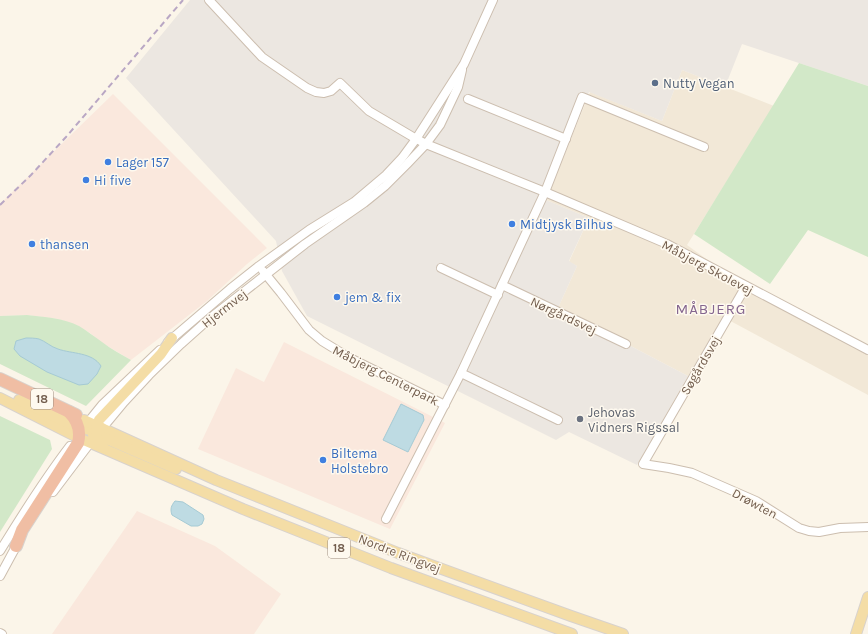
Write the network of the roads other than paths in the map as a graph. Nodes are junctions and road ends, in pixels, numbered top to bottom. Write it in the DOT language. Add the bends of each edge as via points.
graph roads {
  1 [pos="209,0"];
  2 [pos="493,0"];
  3 [pos="464,64"];
  4 [pos="468,99"];
  5 [pos="416,139"];
  6 [pos="566,139"];
  7 [pos="426,144"];
  8 [pos="704,147"];
  9 [pos="544,192"];
  10 [pos="259,266"];
  11 [pos="441,268"];
  12 [pos="266,275"];
  13 [pos="502,285"];
  14 [pos="746,286"];
  15 [pos="498,295"];
  16 [pos="172,338"];
  17 [pos="626,344"];
  18 [pos="868,350"];
  19 [pos="461,373"];
  20 [pos="0,379"];
  21 [pos="0,391"];
  22 [pos="0,398"];
  23 [pos="445,405"];
  24 [pos="558,420"];
  25 [pos="87,431"];
  26 [pos="643,464"];
  27 [pos="386,519"];
  28 [pos="868,527"];
  29 [pos="16,546"];
  30 [pos="0,552"];
  31 [pos="0,576"];
  32 [pos="868,598"];
  33 [pos="868,615"];
  34 [pos="572,634"];
  35 [pos="623,634"];
  36 [pos="856,634"];
  37 [pos="863,634"];
  1 -- 5 [label="street, Måbjerg Skolevej" via="262,57 307,88 324,93 331,91 340,83 369,111"];
  2 -- 3 [label="street, Hjermvej"];
  3 -- 5 [label="street, Hjermvej"];
  3 -- 7 [label="street, Hjermvej" via="458,87 440,125"];
  4 -- 6 [label="street"];
  5 -- 7 [label="street, Måbjerg Skolevej"];
  5 -- 10 [label="street, Hjermvej" via="386,175 354,202"];
  6 -- 8 [label="street" via="582,97"];
  6 -- 9 [label="street"];
  7 -- 9 [label="street, Måbjerg Skolevej"];
  7 -- 12 [label="street, Hjermvej" via="385,186"];
  9 -- 13 [label="street"];
  9 -- 14 [label="street, Måbjerg Skolevej" via="667,244"];
  10 -- 12 [label="street, Måbjerg Centerpark"];
  10 -- 16 [label="street, Hjermvej"];
  11 -- 15 [label="street"];
  12 -- 23 [label="street, Måbjerg Centerpark" via="309,330 322,341 348,358"];
  12 -- 25 [label="street, Hjermvej" via="208,319 124,402"];
  13 -- 15 [label="street"];
  13 -- 17 [label="street, Nørgårdsvej"];
  14 -- 18 [label="street, Måbjerg Skolevej"];
  14 -- 26 [label="street, Søgårdsvej"];
  15 -- 19 [label="street"];
  16 -- 25 [label="main road" via="161,354"];
  19 -- 23 [label="street"];
  19 -- 24 [label="street"];
  20 -- 25 [label="highway, 18" via="69,412"];
  21 -- 25 [label="main road"];
  22 -- 25 [label="main road, 18"];
  23 -- 27 [label="street, Måbjerg Centerpark"];
  25 -- 29 [label="highway" via="22,530"];
  25 -- 30 [label="street, Hjermvej" via="59,461 30,502"];
  25 -- 34 [label="main road, Nordre Ringvej / 18" via="109,451 243,510 391,568"];
  25 -- 35 [label="main road, Nordre Ringvej / 18" via="398,553"];
  26 -- 28 [label="street, Drøwten" via="692,473 756,501 799,528 809,531"];
  29 -- 31 [label="street"];
  32 -- 36 [label="main road"];
  33 -- 37 [label="main road"];
}
